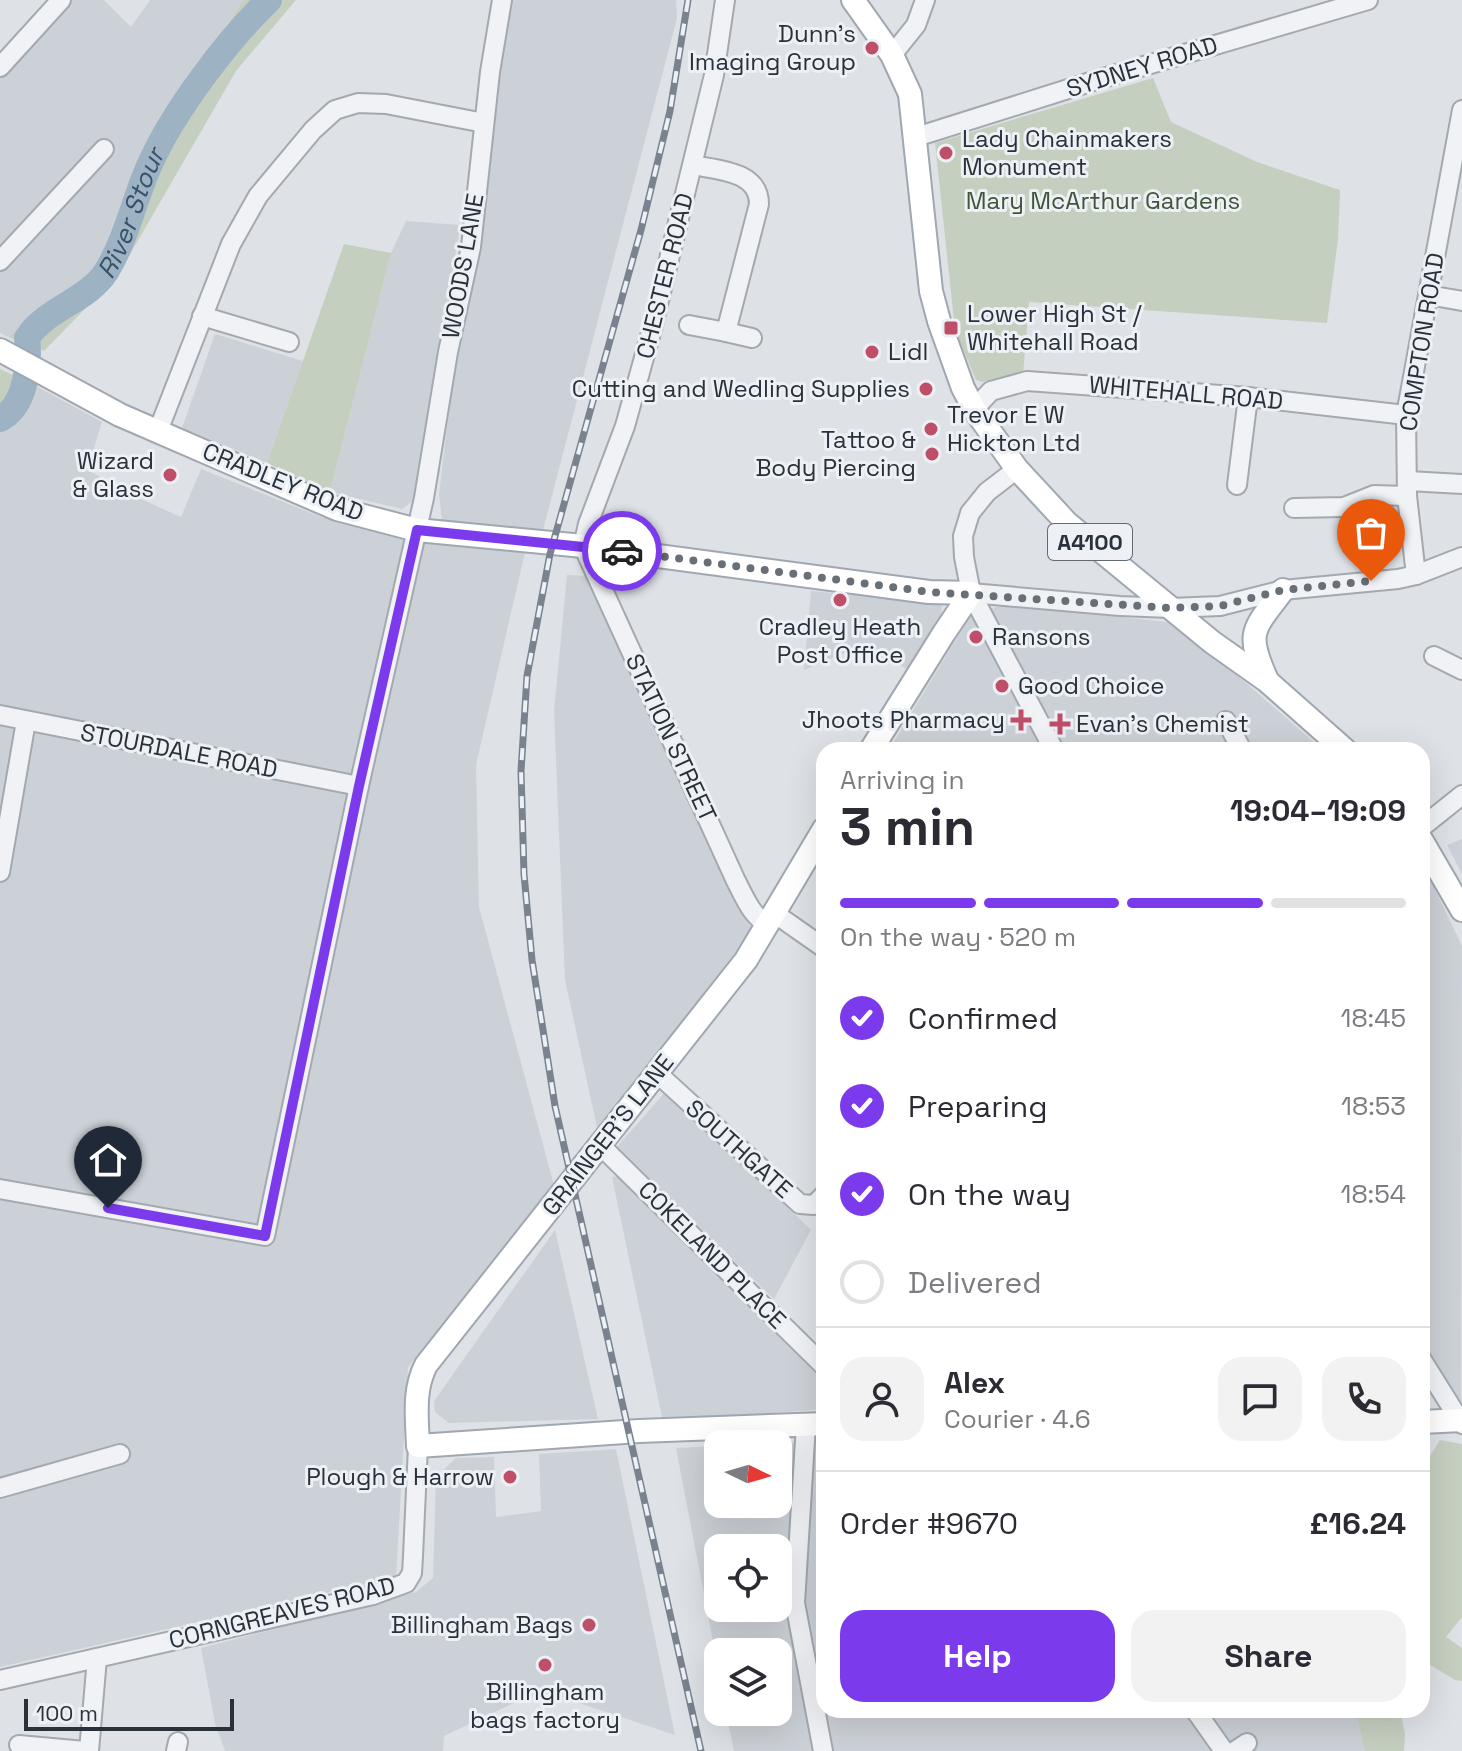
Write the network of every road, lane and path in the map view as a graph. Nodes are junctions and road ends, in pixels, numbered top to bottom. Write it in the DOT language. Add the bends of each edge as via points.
graph roads {
  1 [pos="61,0"];
  2 [pos="502,0"];
  3 [pos="725,0"];
  4 [pos="853,0"];
  5 [pos="925,0"];
  6 [pos="1368,0"];
  7 [pos="892,55"];
  8 [pos="0,67"];
  9 [pos="1462,110"];
  10 [pos="484,123"];
  11 [pos="916,137"];
  12 [pos="104,149"];
  13 [pos="693,165"];
  14 [pos="0,261"];
  15 [pos="1428,295"];
  16 [pos="1462,301"];
  17 [pos="202,316"];
  18 [pos="689,325"];
  19 [pos="726,332"];
  20 [pos="752,338"];
  21 [pos="289,342"];
  22 [pos="0,350"];
  23 [pos="1248,397"];
  24 [pos="974,409"];
  25 [pos="1406,415"];
  26 [pos="158,431"];
  27 [pos="1017,469"];
  28 [pos="1237,485"];
  29 [pos="1408,488"];
  30 [pos="1461,490"];
  31 [pos="1294,508"];
  32 [pos="417,530"];
  33 [pos="583,546"];
  34 [pos="1462,557"];
  35 [pos="1416,575"];
  36 [pos="1283,590"];
  37 [pos="971,593"];
  38 [pos="1170,608"];
  39 [pos="1434,656"];
  40 [pos="1462,670"];
  41 [pos="1267,681"];
  42 [pos="0,715"];
  43 [pos="26,721"];
  44 [pos="1226,721"];
  45 [pos="876,742"];
  46 [pos="1050,742"];
  47 [pos="1238,742"];
  48 [pos="1336,742"];
  49 [pos="359,786"];
  50 [pos="1462,795"];
  51 [pos="1430,821"];
  52 [pos="816,843"];
  53 [pos="1430,855"];
  54 [pos="0,872"];
  55 [pos="1462,910"];
  56 [pos="771,919"];
  57 [pos="816,944"];
  58 [pos="657,1073"];
  59 [pos="600,1145"];
  60 [pos="0,1189"];
  61 [pos="816,1203"];
  62 [pos="816,1356"];
  63 [pos="1430,1373"];
  64 [pos="1430,1422"];
  65 [pos="1461,1422"];
  66 [pos="815,1424"];
  67 [pos="418,1446"];
  68 [pos="120,1454"];
  69 [pos="0,1488"];
  70 [pos="97,1658"];
  71 [pos="0,1680"];
  72 [pos="816,1714"];
  73 [pos="817,1718"];
  74 [pos="1201,1718"];
  75 [pos="19,1745"];
  76 [pos="87,1751"];
  77 [pos="823,1751"];
  78 [pos="1224,1751"];
  1 -- 8 [label="street"];
  2 -- 10 [label="street, WOODS LANE"];
  3 -- 13 [label="street, CHESTER ROAD"];
  4 -- 7 [label="main road, A4100"];
  5 -- 7 [label="street" via="916,25"];
  6 -- 11 [label="street, SYDNEY ROAD"];
  7 -- 11 [label="main road, A4100" via="910,94"];
  9 -- 15 [label="street, COMPTON ROAD"];
  10 -- 17 [label="street" via="386,104 358,103 335,110 258,196 231,244"];
  10 -- 32 [label="street, WOODS LANE" via="471,247"];
  11 -- 24 [label="main road, A4100" via="931,291"];
  12 -- 14 [label="street"];
  13 -- 19 [label="street" via="739,175 759,195"];
  13 -- 33 [label="street, CHESTER ROAD" via="625,426"];
  15 -- 16 [label="street"];
  15 -- 25 [label="street, COMPTON ROAD"];
  17 -- 21 [label="street"];
  17 -- 26 [label="street"];
  18 -- 19 [label="street"];
  19 -- 20 [label="street"];
  22 -- 26 [label="main road, CRADLEY ROAD"];
  23 -- 24 [label="street, WHITEHALL ROAD" via="1027,381 991,391"];
  23 -- 25 [label="street, WHITEHALL ROAD"];
  23 -- 28 [label="street"];
  24 -- 27 [label="main road, A4100"];
  25 -- 29 [label="street, COMPTON ROAD"];
  26 -- 32 [label="main road, CRADLEY ROAD" via="337,509"];
  27 -- 37 [label="street" via="970,513 963,536"];
  27 -- 38 [label="main road, A4100" via="1067,523"];
  29 -- 30 [label="street"];
  29 -- 31 [label="street" via="1344,507"];
  29 -- 35 [label="street, COMPTON ROAD"];
  32 -- 33 [label="main road, CRADLEY ROAD"];
  32 -- 49 [label="street, WOODS LANE"];
  33 -- 37 [label="main road, CRADLEY ROAD" via="929,592"];
  33 -- 56 [label="street, STATION STREET" via="736,881 757,918"];
  34 -- 35 [label="street"];
  35 -- 36 [label="street"];
  36 -- 38 [label="street" via="1220,606"];
  36 -- 41 [label="main road" via="1253,637"];
  37 -- 38 [label="street"];
  37 -- 45 [label="main road"];
  37 -- 46 [label="street"];
  38 -- 41 [label="main road, A4100"];
  39 -- 40 [label="street"];
  41 -- 48 [label="main road, A4100"];
  42 -- 43 [label="street, STOURDALE ROAD"];
  43 -- 49 [label="street, STOURDALE ROAD"];
  43 -- 54 [label="street"];
  44 -- 47 [label="street"];
  49 -- 60 [label="street, WOODS LANE" via="265,1236"];
  50 -- 51 [label="street"];
  52 -- 56 [label="main road, GRAINGER'S LANE"];
  53 -- 55 [label="main road"];
  56 -- 57 [label="street, STATION STREET"];
  56 -- 58 [label="main road, GRAINGER'S LANE" via="746,960"];
  58 -- 59 [label="main road, GRAINGER'S LANE"];
  58 -- 61 [label="street, SOUTHGATE" via="800,1204"];
  59 -- 62 [label="street, COKELAND PLACE"];
  59 -- 67 [label="main road, GRAINGER'S LANE" via="426,1365 417,1394"];
  63 -- 65 [label="street"];
  64 -- 65 [label="main road"];
  66 -- 67 [label="main road"];
  66 -- 72 [label="street" via="795,1603"];
  67 -- 70 [label="street, CORNGREAVES ROAD" via="412,1573 406,1583"];
  68 -- 69 [label="street"];
  70 -- 71 [label="street, CORNGREAVES ROAD"];
  70 -- 76 [label="street"];
  73 -- 77 [label="street"];
  74 -- 78 [label="street"];
  75 -- 76 [label="street"];
}
